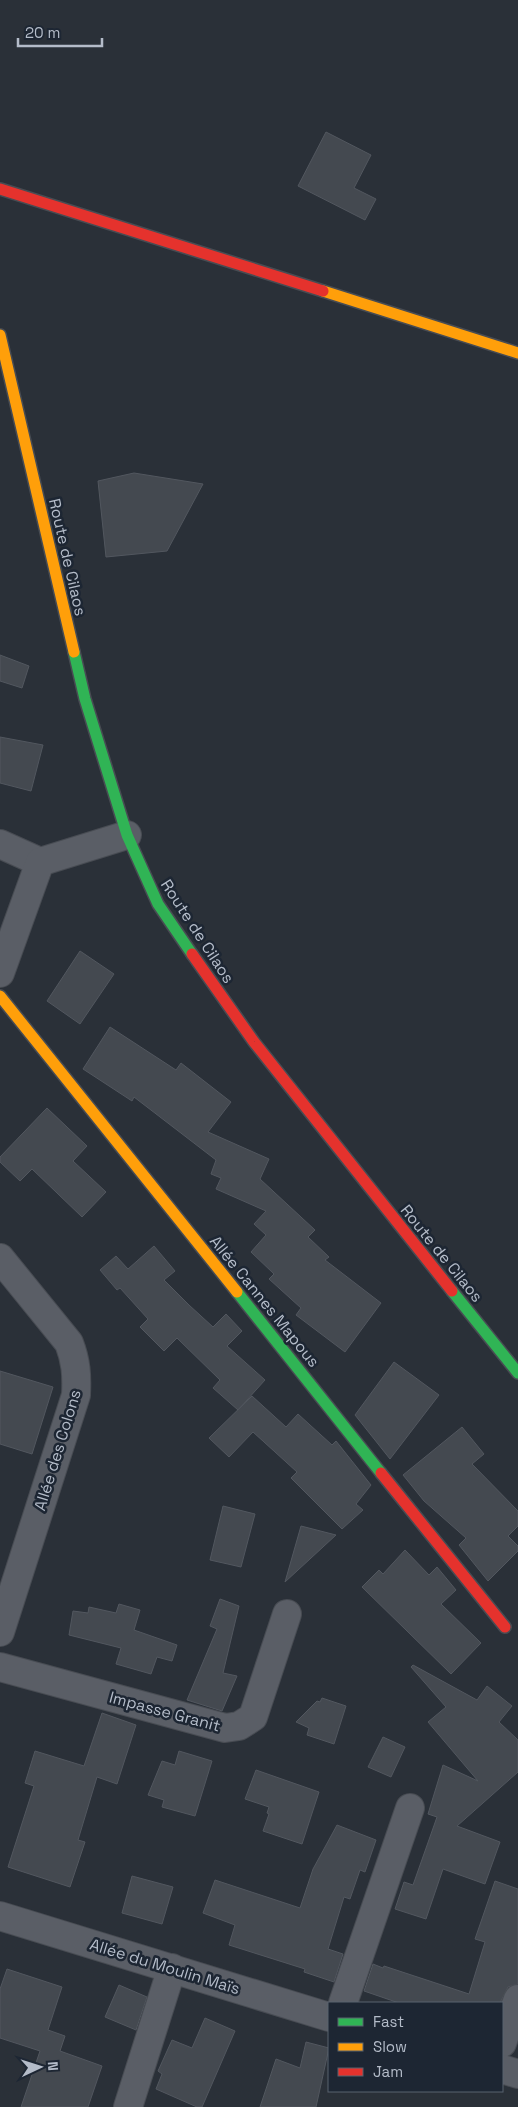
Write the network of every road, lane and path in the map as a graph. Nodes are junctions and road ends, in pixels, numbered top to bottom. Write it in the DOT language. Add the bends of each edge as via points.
graph roads {
  1 [pos="0,189"];
  2 [pos="0,335"];
  3 [pos="518,353"];
  4 [pos="127,835"];
  5 [pos="0,844"];
  6 [pos="40,862"];
  7 [pos="0,973"];
  8 [pos="0,996"];
  9 [pos="0,1258"];
  10 [pos="518,1373"];
  11 [pos="287,1614"];
  12 [pos="505,1627"];
  13 [pos="0,1632"];
  14 [pos="0,1667"];
  15 [pos="410,1808"];
  16 [pos="0,1916"];
  17 [pos="172,1968"];
  18 [pos="518,1999"];
  19 [pos="342,2002"];
  20 [pos="328,2017"];
  21 [pos="503,2040"];
  22 [pos="503,2069"];
  23 [pos="518,2074"];
  24 [pos="128,2107"];
  1 -- 3 [label="street"];
  2 -- 4 [label="street, Route de Cilaos" via="85,699"];
  4 -- 6 [label="street"];
  4 -- 10 [label="street, Route de Cilaos" via="158,904 202,970 304,1106"];
  5 -- 6 [label="street"];
  6 -- 7 [label="street"];
  8 -- 12 [label="street, Allée Cannes Mapous"];
  9 -- 13 [label="street, Allée des Colons" via="69,1343 77,1376 76,1394"];
  11 -- 14 [label="street, Impasse Granit" via="253,1717 240,1726 225,1728"];
  15 -- 19 [label="street"];
  16 -- 17 [label="street, Allée du Moulin Maïs"];
  17 -- 20 [label="street, Allée du Moulin Maïs"];
  17 -- 24 [label="street"];
  18 -- 21 [label="street"];
  22 -- 23 [label="street"];
}
